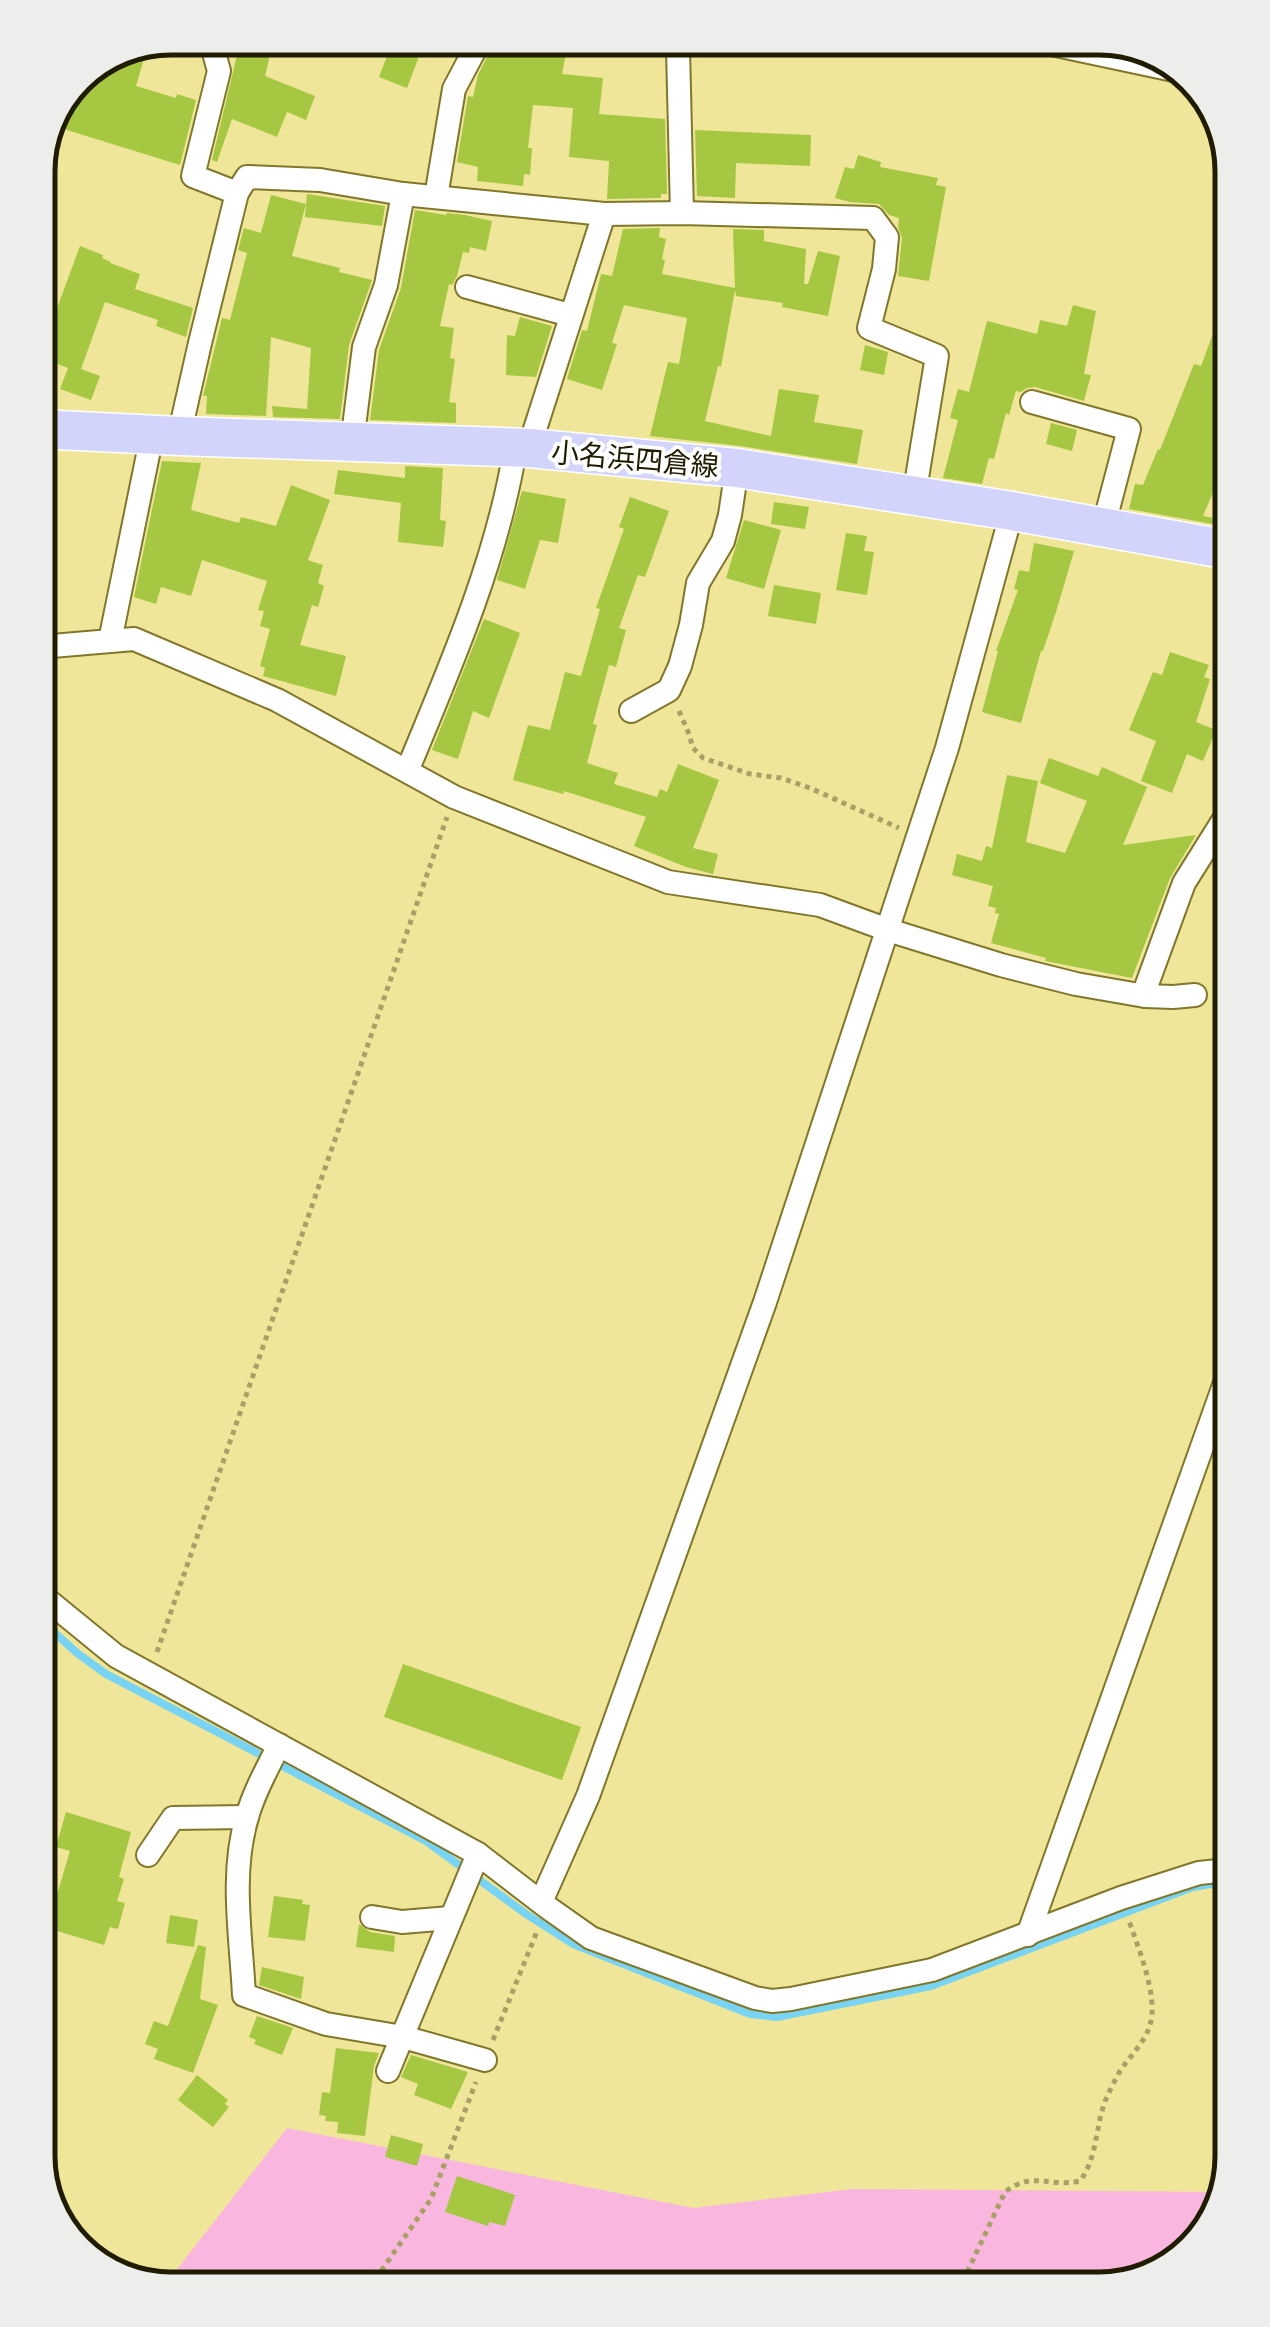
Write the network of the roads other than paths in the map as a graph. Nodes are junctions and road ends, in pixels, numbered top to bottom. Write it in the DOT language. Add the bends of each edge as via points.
graph roads {
  1 [pos="214,55"];
  2 [pos="472,55"];
  3 [pos="678,55"];
  4 [pos="1103,55"];
  5 [pos="1141,63"];
  6 [pos="237,193"];
  7 [pos="403,194"];
  8 [pos="436,197"];
  9 [pos="682,213"];
  10 [pos="604,214"];
  11 [pos="467,287"];
  12 [pos="570,316"];
  13 [pos="1032,402"];
  14 [pos="55,430"];
  15 [pos="166,436"];
  16 [pos="352,442"];
  17 [pos="522,449"];
  18 [pos="737,468"];
  19 [pos="914,496"];
  20 [pos="1012,511"];
  21 [pos="1103,528"];
  22 [pos="1215,548"];
  23 [pos="110,641"];
  24 [pos="55,646"];
  25 [pos="631,711"];
  26 [pos="407,771"];
  27 [pos="1215,834"];
  28 [pos="888,930"];
  29 [pos="1196,995"];
  30 [pos="1145,996"];
  31 [pos="1215,1410"];
  32 [pos="55,1607"];
  33 [pos="274,1755"];
  34 [pos="247,1817"];
  35 [pos="148,1854"];
  36 [pos="473,1866"];
  37 [pos="1215,1870"];
  38 [pos="541,1902"];
  39 [pos="372,1917"];
  40 [pos="450,1918"];
  41 [pos="1028,1935"];
  42 [pos="403,2038"];
  43 [pos="485,2060"];
  44 [pos="388,2071"];
  1 -- 6 [label="street" via="218,71 193,176"];
  2 -- 8 [label="street" via="454,89"];
  3 -- 9 [label="street"];
  4 -- 5 [label="street"];
  6 -- 7 [label="street" via="246,177"];
  6 -- 15 [label="street" via="200,343"];
  7 -- 8 [label="street"];
  7 -- 16 [label="street" via="386,285 364,347"];
  8 -- 10 [label="street"];
  9 -- 10 [label="street"];
  9 -- 19 [label="street" via="874,218 887,237 868,328 937,356"];
  10 -- 12 [label="street"];
  11 -- 12 [label="street"];
  12 -- 17 [label="street"];
  13 -- 21 [label="street" via="1129,429"];
  14 -- 15 [label="main road, 小名浜四倉線"];
  15 -- 16 [label="main road, 小名浜四倉線"];
  15 -- 23 [label="street"];
  16 -- 17 [label="main road, 小名浜四倉線"];
  17 -- 18 [label="main road, 小名浜四倉線"];
  17 -- 26 [label="street" via="460,644"];
  18 -- 19 [label="main road, 小名浜四倉線"];
  18 -- 25 [label="street" via="730,515 698,583 680,666 669,690"];
  19 -- 20 [label="main road, 小名浜四倉線"];
  20 -- 21 [label="main road, 小名浜四倉線"];
  20 -- 28 [label="street"];
  21 -- 22 [label="main road, 小名浜四倉線"];
  23 -- 24 [label="street"];
  23 -- 26 [label="street" via="134,639 277,700"];
  26 -- 28 [label="street" via="454,797 668,882 820,905"];
  27 -- 30 [label="street" via="1184,883"];
  28 -- 30 [label="street" via="1002,965"];
  28 -- 38 [label="street" via="739,1375 588,1796"];
  29 -- 30 [label="street"];
  31 -- 41 [label="street"];
  32 -- 33 [label="street" via="116,1656"];
  33 -- 34 [label="street"];
  33 -- 36 [label="street"];
  34 -- 35 [label="street" via="174,1818"];
  34 -- 42 [label="street" via="237,1871 244,1995 326,2024"];
  36 -- 38 [label="street"];
  36 -- 40 [label="street"];
  37 -- 41 [label="street"];
  38 -- 41 [label="street" via="591,1938 772,2002 932,1970"];
  39 -- 40 [label="street"];
  40 -- 42 [label="street"];
  42 -- 43 [label="street"];
  42 -- 44 [label="street"];
}
